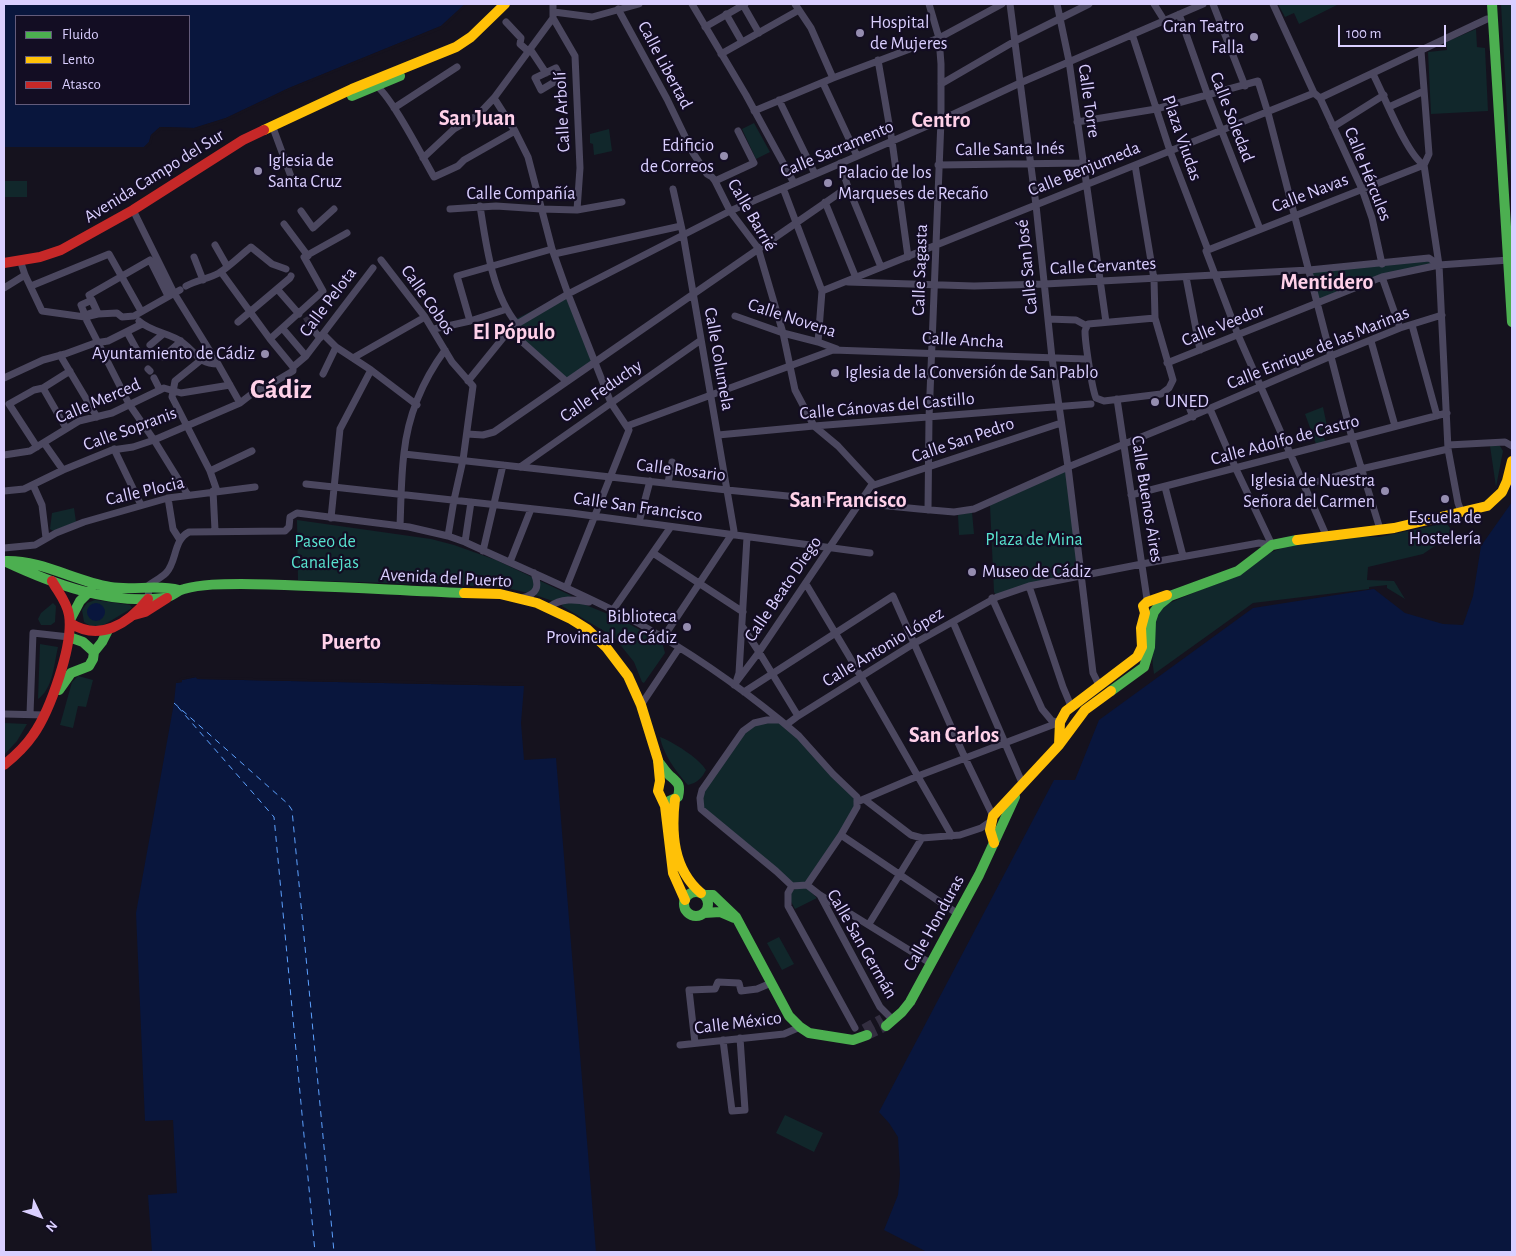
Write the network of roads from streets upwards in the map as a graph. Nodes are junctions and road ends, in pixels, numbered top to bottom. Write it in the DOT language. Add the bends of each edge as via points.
graph roads {
  1 [pos="505,4"];
  2 [pos="639,4"];
  3 [pos="692,4"];
  4 [pos="744,4"];
  5 [pos="929,4"];
  6 [pos="1002,4"];
  7 [pos="1010,4"];
  8 [pos="1057,4"];
  9 [pos="1089,4"];
  10 [pos="1154,4"];
  11 [pos="1204,4"];
  12 [pos="1213,4"];
  13 [pos="1273,4"];
  14 [pos="1492,4"];
  15 [pos="797,7"];
  16 [pos="618,9"];
  17 [pos="554,11"];
  18 [pos="726,14"];
  19 [pos="1179,14"];
  20 [pos="1060,19"];
  21 [pos="1492,19"];
  22 [pos="1164,20"];
  23 [pos="506,22"];
  24 [pos="705,27"];
  25 [pos="759,33"];
  26 [pos="1132,34"];
  27 [pos="939,38"];
  28 [pos="1015,41"];
  29 [pos="742,42"];
  30 [pos="529,50"];
  31 [pos="1422,51"];
  32 [pos="721,54"];
  33 [pos="425,60"];
  34 [pos="878,60"];
  35 [pos="1069,61"];
  36 [pos="457,67"];
  37 [pos="546,73"];
  38 [pos="1373,74"];
  39 [pos="833,78"];
  40 [pos="1020,82"];
  41 [pos="823,83"];
  42 [pos="941,84"];
  43 [pos="373,85"];
  44 [pos="1245,86"];
  45 [pos="1424,91"];
  46 [pos="1384,95"];
  47 [pos="1208,96"];
  48 [pos="1317,96"];
  49 [pos="494,98"];
  50 [pos="778,100"];
  51 [pos="1389,107"];
  52 [pos="394,108"];
  53 [pos="1156,109"];
  54 [pos="754,111"];
  55 [pos="1268,113"];
  56 [pos="941,120"];
  57 [pos="1077,122"];
  58 [pos="272,125"];
  59 [pos="1333,127"];
  60 [pos="1221,130"];
  61 [pos="738,131"];
  62 [pos="515,132"];
  63 [pos="892,141"];
  64 [pos="1170,151"];
  65 [pos="858,156"];
  66 [pos="422,158"];
  67 [pos="840,163"];
  68 [pos="1083,163"];
  69 [pos="1030,164"];
  70 [pos="938,165"];
  71 [pos="1135,165"];
  72 [pos="1424,165"];
  73 [pos="707,174"];
  74 [pos="816,174"];
  75 [pos="715,181"];
  76 [pos="293,182"];
  77 [pos="794,183"];
  78 [pos="1086,184"];
  79 [pos="848,187"];
  80 [pos="783,188"];
  81 [pos="673,189"];
  82 [pos="1362,189"];
  83 [pos="622,202"];
  84 [pos="825,202"];
  85 [pos="1036,205"];
  86 [pos="480,206"];
  87 [pos="334,208"];
  88 [pos="450,209"];
  89 [pos="133,210"];
  90 [pos="541,210"];
  91 [pos="578,210"];
  92 [pos="730,211"];
  93 [pos="301,212"];
  94 [pos="1294,215"];
  95 [pos="796,222"];
  96 [pos="284,224"];
  97 [pos="681,226"];
  98 [pos="1260,229"];
  99 [pos="348,233"];
  100 [pos="683,234"];
  101 [pos="215,245"];
  102 [pos="936,245"];
  103 [pos="758,248"];
  104 [pos="1208,250"];
  105 [pos="553,251"];
  106 [pos="306,256"];
  107 [pos="194,257"];
  108 [pos="908,257"];
  109 [pos="20,260"];
  110 [pos="381,260"];
  111 [pos="1510,262"];
  112 [pos="4,263"];
  113 [pos="1382,264"];
  114 [pos="1439,265"];
  115 [pos="227,266"];
  116 [pos="490,266"];
  117 [pos="881,267"];
  118 [pos="373,268"];
  119 [pos="1309,270"];
  120 [pos="221,272"];
  121 [pos="866,274"];
  122 [pos="25,275"];
  123 [pos="122,275"];
  124 [pos="1215,276"];
  125 [pos="1186,277"];
  126 [pos="1382,277"];
  127 [pos="856,278"];
  128 [pos="1154,279"];
  129 [pos="203,280"];
  130 [pos="848,282"];
  131 [pos="1100,282"];
  132 [pos="868,283"];
  133 [pos="1045,284"];
  134 [pos="934,285"];
  135 [pos="32,286"];
  136 [pos="4,288"];
  137 [pos="278,290"];
  138 [pos="177,291"];
  139 [pos="822,291"];
  140 [pos="568,294"];
  141 [pos="692,294"];
  142 [pos="91,300"];
  143 [pos="1317,303"];
  144 [pos="507,309"];
  145 [pos="141,311"];
  146 [pos="97,312"];
  147 [pos="251,312"];
  148 [pos="302,314"];
  149 [pos="1442,315"];
  150 [pos="134,316"];
  151 [pos="734,316"];
  152 [pos="85,317"];
  153 [pos="425,317"];
  154 [pos="1155,318"];
  155 [pos="1048,319"];
  156 [pos="470,321"];
  157 [pos="238,322"];
  158 [pos="1106,322"];
  159 [pos="1512,322"];
  160 [pos="142,324"];
  161 [pos="517,324"];
  162 [pos="1412,325"];
  163 [pos="1087,326"];
  164 [pos="283,328"];
  165 [pos="1400,328"];
  166 [pos="434,329"];
  167 [pos="127,332"];
  168 [pos="511,332"];
  169 [pos="783,333"];
  170 [pos="163,334"];
  171 [pos="319,335"];
  172 [pos="1238,335"];
  173 [pos="270,339"];
  174 [pos="701,340"];
  175 [pos="181,341"];
  176 [pos="1371,341"];
  177 [pos="818,342"];
  178 [pos="98,344"];
  179 [pos="150,345"];
  180 [pos="336,347"];
  181 [pos="445,350"];
  182 [pos="840,350"];
  183 [pos="1200,350"];
  184 [pos="138,352"];
  185 [pos="60,354"];
  186 [pos="932,354"];
  187 [pos="307,355"];
  188 [pos="1331,356"];
  189 [pos="163,357"];
  190 [pos="353,358"];
  191 [pos="1052,358"];
  192 [pos="1084,359"];
  193 [pos="201,360"];
  194 [pos="594,361"];
  195 [pos="1167,363"];
  196 [pos="218,364"];
  197 [pos="791,366"];
  198 [pos="293,367"];
  199 [pos="371,370"];
  200 [pos="70,372"];
  201 [pos="151,373"];
  202 [pos="323,374"];
  203 [pos="4,378"];
  204 [pos="468,381"];
  205 [pos="566,381"];
  206 [pos="230,385"];
  207 [pos="1260,387"];
  208 [pos="43,388"];
  209 [pos="162,389"];
  210 [pos="173,394"];
  211 [pos="710,395"];
  212 [pos="1185,396"];
  213 [pos="1117,399"];
  214 [pos="240,403"];
  215 [pos="611,403"];
  216 [pos="129,404"];
  217 [pos="1092,404"];
  218 [pos="417,405"];
  219 [pos="1059,408"];
  220 [pos="1210,409"];
  221 [pos="1447,413"];
  222 [pos="1192,416"];
  223 [pos="1437,416"];
  224 [pos="96,417"];
  225 [pos="929,418"];
  226 [pos="1061,423"];
  227 [pos="187,424"];
  228 [pos="627,426"];
  229 [pos="814,426"];
  230 [pos="1395,426"];
  231 [pos="66,428"];
  232 [pos="467,434"];
  233 [pos="718,435"];
  234 [pos="1352,438"];
  235 [pos="154,440"];
  236 [pos="44,443"];
  237 [pos="1124,444"];
  238 [pos="1512,446"];
  239 [pos="36,447"];
  240 [pos="1448,447"];
  241 [pos="114,449"];
  242 [pos="252,451"];
  243 [pos="404,454"];
  244 [pos="1290,454"];
  245 [pos="4,455"];
  246 [pos="463,460"];
  247 [pos="1512,461"];
  248 [pos="672,462"];
  249 [pos="503,465"];
  250 [pos="520,467"];
  251 [pos="929,467"];
  252 [pos="1068,467"];
  253 [pos="1236,469"];
  254 [pos="1362,469"];
  255 [pos="63,470"];
  256 [pos="210,471"];
  257 [pos="612,477"];
  258 [pos="650,481"];
  259 [pos="668,483"];
  260 [pos="306,484"];
  261 [pos="33,485"];
  262 [pos="874,485"];
  263 [pos="1305,485"];
  264 [pos="256,487"];
  265 [pos="334,487"];
  266 [pos="1165,487"];
  267 [pos="727,490"];
  268 [pos="4,491"];
  269 [pos="215,491"];
  270 [pos="402,494"];
  271 [pos="188,495"];
  272 [pos="1131,495"];
  273 [pos="168,498"];
  274 [pos="454,500"];
  275 [pos="471,502"];
  276 [pos="859,503"];
  277 [pos="494,504"];
  278 [pos="141,505"];
  279 [pos="531,508"];
  280 [pos="928,510"];
  281 [pos="1461,511"];
  282 [pos="595,516"];
  283 [pos="331,518"];
  284 [pos="638,522"];
  285 [pos="400,526"];
  286 [pos="670,528"];
  287 [pos="1380,529"];
  288 [pos="216,530"];
  289 [pos="733,534"];
  290 [pos="448,536"];
  291 [pos="1326,536"];
  292 [pos="748,537"];
  293 [pos="46,538"];
  294 [pos="180,540"];
  295 [pos="465,542"];
  296 [pos="1272,545"];
  297 [pos="4,548"];
  298 [pos="829,548"];
  299 [pos="483,551"];
  300 [pos="653,553"];
  301 [pos="870,553"];
  302 [pos="1183,556"];
  303 [pos="4,561"];
  304 [pos="510,562"];
  305 [pos="1142,564"];
  306 [pos="534,573"];
  307 [pos="1080,576"];
  308 [pos="52,581"];
  309 [pos="700,584"];
  310 [pos="806,584"];
  311 [pos="1029,586"];
  312 [pos="119,588"];
  313 [pos="566,588"];
  314 [pos="179,590"];
  315 [pos="88,593"];
  316 [pos="148,594"];
  317 [pos="168,598"];
  318 [pos="522,598"];
  319 [pos="995,598"];
  320 [pos="600,605"];
  321 [pos="549,607"];
  322 [pos="1150,608"];
  323 [pos="613,610"];
  324 [pos="743,612"];
  325 [pos="133,615"];
  326 [pos="70,621"];
  327 [pos="954,622"];
  328 [pos="742,626"];
  329 [pos="108,630"];
  330 [pos="835,633"];
  331 [pos="69,637"];
  332 [pos="663,638"];
  333 [pos="913,644"];
  334 [pos="679,648"];
  335 [pos="94,652"];
  336 [pos="760,652"];
  337 [pos="65,654"];
  338 [pos="78,670"];
  339 [pos="772,674"];
  340 [pos="861,676"];
  341 [pos="734,685"];
  342 [pos="1099,685"];
  343 [pos="744,692"];
  344 [pos="641,705"];
  345 [pos="1072,706"];
  346 [pos="4,714"];
  347 [pos="30,714"];
  348 [pos="46,714"];
  349 [pos="798,716"];
  350 [pos="780,720"];
  351 [pos="1060,722"];
  352 [pos="786,725"];
  353 [pos="1004,742"];
  354 [pos="1058,745"];
  355 [pos="965,758"];
  356 [pos="658,760"];
  357 [pos="4,765"];
  358 [pos="918,776"];
  359 [pos="672,779"];
  360 [pos="659,785"];
  361 [pos="1017,791"];
  362 [pos="662,797"];
  363 [pos="675,799"];
  364 [pos="860,800"];
  365 [pos="992,818"];
  366 [pos="841,835"];
  367 [pos="952,836"];
  368 [pos="922,838"];
  369 [pos="994,843"];
  370 [pos="900,875"];
  371 [pos="807,885"];
  372 [pos="792,886"];
  373 [pos="703,894"];
  374 [pos="820,895"];
  375 [pos="684,900"];
  376 [pos="704,913"];
  377 [pos="958,914"];
  378 [pos="739,922"];
  379 [pos="869,924"];
  380 [pos="930,963"];
  381 [pos="771,984"];
  382 [pos="889,1019"];
  383 [pos="800,1027"];
  384 [pos="862,1031"];
  385 [pos="740,1038"];
  386 [pos="723,1040"];
  387 [pos="695,1043"];
  388 [pos="680,1045"];
  1 -- 33 [label="street, Avenida Campo del Sur" via="464,42"];
  2 -- 16 [label="street, Calle Libertad"];
  3 -- 24 [label="street"];
  4 -- 18 [label="street"];
  4 -- 25 [label="street"];
  5 -- 27 [label="street, Calle Sagasta"];
  6 -- 27 [label="street"];
  7 -- 28 [label="street, Calle San José"];
  8 -- 20 [label="street, Calle Torre"];
  9 -- 20 [label="street"];
  10 -- 22 [label="street"];
  11 -- 19 [label="street, Calle Sacramento"];
  12 -- 44 [label="street"];
  13 -- 48 [label="street, Calle Hércules"];
  14 -- 21 [label="street"];
  15 -- 25 [label="street"];
  15 -- 39 [label="street" via="811,28"];
  16 -- 17 [label="street" via="592,17"];
  16 -- 73 [label="street, Calle Libertad"];
  17 -- 30 [label="street"];
  17 -- 91 [label="street, Calle Arbolí" via="575,56 580,160"];
  18 -- 24 [label="street"];
  18 -- 29 [label="street"];
  19 -- 22 [label="street, Calle Sacramento"];
  19 -- 47 [label="street, Calle Soledad"];
  20 -- 28 [label="street"];
  20 -- 35 [label="street, Calle Torre"];
  21 -- 31 [label="street, Calle Benjumeda"];
  21 -- 111 [label="street"];
  22 -- 26 [label="street, Calle Sacramento"];
  23 -- 30 [label="street" via="521,38 520,44"];
  24 -- 32 [label="street"];
  25 -- 29 [label="street"];
  26 -- 35 [label="street, Calle Sacramento"];
  26 -- 53 [label="street, Plaza Viudas"];
  27 -- 34 [label="street"];
  27 -- 42 [label="street, Calle Sagasta"];
  28 -- 40 [label="street, Calle San José"];
  28 -- 42 [label="street"];
  29 -- 32 [label="street"];
  30 -- 37 [label="street"];
  30 -- 49 [label="street"];
  31 -- 38 [label="street, Calle Benjumeda"];
  31 -- 45 [label="street"];
  32 -- 54 [label="street"];
  33 -- 43 [label="street, Avenida Campo del Sur"];
  33 -- 43 [label="street, Avenida Campo del Sur" via="410,71"];
  34 -- 39 [label="street"];
  34 -- 63 [label="street"];
  35 -- 40 [label="street, Calle Sacramento"];
  35 -- 57 [label="street, Calle Torre"];
  36 -- 52 [label="street"];
  38 -- 46 [label="street"];
  38 -- 48 [label="street, Calle Benjumeda"];
  39 -- 41 [label="street"];
  40 -- 56 [label="street, Calle Sacramento"];
  40 -- 69 [label="street, Calle San José"];
  41 -- 50 [label="street"];
  41 -- 65 [label="street"];
  42 -- 56 [label="street, Calle Sagasta"];
  43 -- 52 [label="street"];
  43 -- 58 [label="street, Avenida Campo del Sur" via="355,96 317,106"];
  44 -- 47 [label="street"];
  44 -- 55 [label="street" via="1258,81"];
  45 -- 51 [label="street"];
  45 -- 72 [label="street" via="1429,154"];
  46 -- 51 [label="street"];
  46 -- 59 [label="street"];
  47 -- 53 [label="street"];
  47 -- 60 [label="street, Calle Soledad"];
  48 -- 55 [label="street, Calle Benjumeda"];
  48 -- 59 [label="street, Calle Hércules"];
  49 -- 62 [label="street"];
  49 -- 66 [label="street" via="478,115 454,129"];
  50 -- 54 [label="street"];
  50 -- 74 [label="street"];
  51 -- 72 [label="street" via="1408,147"];
  52 -- 66 [label="street"];
  53 -- 57 [label="street"];
  53 -- 64 [label="street, Plaza Viudas"];
  54 -- 77 [label="street"];
  55 -- 60 [label="street, Calle Benjumeda"];
  55 -- 94 [label="street"];
  56 -- 63 [label="street, Calle Sacramento"];
  56 -- 70 [label="street, Calle Sagasta"];
  57 -- 68 [label="street, Calle Torre"];
  58 -- 76 [label="street"];
  58 -- 89 [label="street, Avenida Campo del Sur"];
  59 -- 82 [label="street, Calle Hércules"];
  60 -- 64 [label="street, Calle Benjumeda"];
  60 -- 98 [label="street, Calle Soledad"];
  61 -- 75 [label="street" via="754,163"];
  62 -- 66 [label="street" via="434,177"];
  62 -- 90 [label="street" via="528,157"];
  63 -- 65 [label="street, Calle Sacramento"];
  63 -- 108 [label="street"];
  64 -- 71 [label="street, Calle Benjumeda"];
  64 -- 104 [label="street, Plaza Viudas"];
  65 -- 67 [label="street, Calle Sacramento"];
  67 -- 74 [label="street, Calle Sacramento"];
  67 -- 79 [label="street"];
  68 -- 69 [label="street, Calle Santa Inés"];
  68 -- 78 [label="street, Calle Torre"];
  69 -- 70 [label="street, Calle Santa Inés"];
  69 -- 85 [label="street, Calle San José"];
  70 -- 102 [label="street, Calle Sagasta"];
  71 -- 78 [label="street, Calle Benjumeda"];
  71 -- 128 [label="street"];
  72 -- 82 [label="street, Calle Navas"];
  72 -- 114 [label="street"];
  73 -- 75 [label="street, Calle Barrié"];
  74 -- 77 [label="street, Calle Sacramento"];
  75 -- 92 [label="street, Calle Barrié"];
  77 -- 80 [label="street, Calle Sacramento"];
  78 -- 85 [label="street, Calle Benjumeda"];
  78 -- 131 [label="street, Calle Torre"];
  79 -- 84 [label="street"];
  79 -- 117 [label="street"];
  80 -- 92 [label="street, Calle Sacramento"];
  80 -- 95 [label="street"];
  81 -- 97 [label="street, Calle Columela"];
  82 -- 94 [label="street, Calle Navas"];
  82 -- 113 [label="street, Calle Hércules"];
  83 -- 91 [label="street, Calle Compañía"];
  84 -- 95 [label="street"];
  84 -- 127 [label="street"];
  85 -- 102 [label="street, Calle Benjumeda"];
  85 -- 133 [label="street, Calle San José"];
  86 -- 88 [label="street, Calle Compañía"];
  86 -- 90 [label="street, Calle Compañía"];
  86 -- 116 [label="street"];
  87 -- 93 [label="street" via="313,228"];
  89 -- 109 [label="street, Avenida Campo del Sur" via="62,250"];
  89 -- 138 [label="street"];
  90 -- 91 [label="street, Calle Compañía"];
  90 -- 105 [label="street"];
  92 -- 100 [label="street, Calle Sacramento"];
  92 -- 103 [label="street, Calle Barrié"];
  94 -- 98 [label="street, Calle Navas"];
  94 -- 119 [label="street"];
  95 -- 103 [label="street"];
  95 -- 139 [label="street"];
  96 -- 106 [label="street"];
  97 -- 100 [label="street, Calle Columela"];
  97 -- 105 [label="street"];
  98 -- 104 [label="street, Calle Navas"];
  99 -- 106 [label="street"];
  100 -- 140 [label="street, Calle Sacramento"];
  100 -- 141 [label="street, Calle Columela"];
  101 -- 115 [label="street"];
  102 -- 108 [label="street, Calle Benjumeda"];
  102 -- 134 [label="street, Calle Sagasta"];
  103 -- 141 [label="street"];
  103 -- 169 [label="street, Calle Barrié"];
  104 -- 124 [label="street, Plaza Viudas"];
  105 -- 116 [label="street"];
  105 -- 140 [label="street"];
  106 -- 148 [label="street" via="323,291"];
  107 -- 129 [label="street"];
  108 -- 117 [label="street, Calle Benjumeda"];
  109 -- 112 [label="street, Avenida Campo del Sur"];
  109 -- 122 [label="street"];
  110 -- 153 [label="street, Calle Cobos"];
  111 -- 114 [label="street"];
  111 -- 159 [label="street"];
  113 -- 114 [label="street, Calle Cervantes" via="1429,258"];
  113 -- 119 [label="street, Calle Cervantes"];
  114 -- 126 [label="street, Calle Veedor"];
  114 -- 149 [label="street"];
  115 -- 120 [label="street"];
  115 -- 137 [label="street" via="251,247 288,273 290,278"];
  116 -- 144 [label="street"];
  116 -- 156 [label="street" via="457,276"];
  117 -- 121 [label="street, Calle Benjumeda"];
  118 -- 171 [label="street, Calle Pelota"];
  119 -- 124 [label="street, Calle Cervantes"];
  119 -- 143 [label="street"];
  120 -- 129 [label="street"];
  120 -- 147 [label="street"];
  121 -- 127 [label="street, Calle Benjumeda"];
  121 -- 132 [label="street"];
  122 -- 135 [label="street"];
  122 -- 136 [label="street"];
  123 -- 135 [label="street" via="108,254"];
  123 -- 138 [label="street" via="150,260"];
  123 -- 142 [label="street" via="89,295"];
  123 -- 145 [label="street"];
  124 -- 125 [label="street, Calle Cervantes"];
  124 -- 172 [label="street, Plaza Viudas"];
  125 -- 128 [label="street, Calle Cervantes"];
  125 -- 183 [label="street"];
  126 -- 143 [label="street, Calle Veedor"];
  126 -- 165 [label="street"];
  127 -- 130 [label="street, Calle Benjumeda"];
  128 -- 131 [label="street, Calle Cervantes"];
  128 -- 154 [label="street"];
  129 -- 138 [label="street" via="196,280"];
  130 -- 132 [label="street, Calle Cervantes"];
  130 -- 139 [label="street"];
  131 -- 133 [label="street, Calle Cervantes"];
  131 -- 158 [label="street, Calle Torre"];
  132 -- 134 [label="street, Calle Cervantes"];
  133 -- 134 [label="street, Calle Cervantes"];
  133 -- 155 [label="street, Calle San José"];
  134 -- 186 [label="street, Calle Sagasta"];
  135 -- 152 [label="street" via="42,311"];
  137 -- 147 [label="street"];
  137 -- 148 [label="street"];
  138 -- 145 [label="street"];
  138 -- 196 [label="street"];
  139 -- 177 [label="street"];
  140 -- 161 [label="street, Calle Sacramento"];
  140 -- 194 [label="street"];
  141 -- 174 [label="street, Calle Columela"];
  141 -- 194 [label="street"];
  142 -- 146 [label="street"];
  142 -- 146 [label="street" via="81,305 85,315"];
  143 -- 172 [label="street, Calle Veedor"];
  143 -- 188 [label="street"];
  144 -- 156 [label="street"];
  144 -- 161 [label="street"];
  145 -- 150 [label="street"];
  146 -- 150 [label="street"];
  146 -- 152 [label="street"];
  147 -- 157 [label="street"];
  147 -- 173 [label="street"];
  148 -- 164 [label="street"];
  149 -- 162 [label="street, Calle Enrique de las Marinas"];
  149 -- 221 [label="street"];
  150 -- 160 [label="street"];
  151 -- 169 [label="street, Calle Novena"];
  152 -- 178 [label="street"];
  153 -- 166 [label="street, Calle Cobos"];
  153 -- 190 [label="street"];
  154 -- 158 [label="street"];
  154 -- 195 [label="street"];
  155 -- 163 [label="street" via="1076,320"];
  155 -- 191 [label="street, Calle San José"];
  156 -- 166 [label="street"];
  158 -- 163 [label="street"];
  160 -- 167 [label="street"];
  160 -- 170 [label="street"];
  161 -- 168 [label="street"];
  162 -- 165 [label="street, Calle Enrique de las Marinas"];
  162 -- 223 [label="street"];
  163 -- 213 [label="street" via="1085,331 1096,398 1104,401"];
  164 -- 173 [label="street"];
  164 -- 187 [label="street"];
  165 -- 176 [label="street, Calle Enrique de las Marinas"];
  166 -- 181 [label="street, Calle Cobos"];
  167 -- 178 [label="street"];
  167 -- 184 [label="street"];
  168 -- 204 [label="street"];
  168 -- 205 [label="street"];
  169 -- 177 [label="street, Calle Novena"];
  169 -- 197 [label="street, Calle Barrié"];
  170 -- 175 [label="street"];
  170 -- 179 [label="street"];
  171 -- 180 [label="street"];
  171 -- 187 [label="street, Calle Pelota"];
  172 -- 183 [label="street, Calle Veedor"];
  172 -- 207 [label="street, Plaza Viudas"];
  173 -- 198 [label="street"];
  174 -- 211 [label="street, Calle Columela"];
  174 -- 215 [label="street, Calle Feduchy"];
  175 -- 189 [label="street"];
  175 -- 193 [label="street"];
  176 -- 188 [label="street, Calle Enrique de las Marinas"];
  176 -- 230 [label="street"];
  177 -- 182 [label="street, Calle Novena"];
  178 -- 185 [label="street"];
  178 -- 216 [label="street"];
  180 -- 190 [label="street"];
  180 -- 202 [label="street"];
  181 -- 204 [label="street, Calle Cobos"];
  181 -- 218 [label="street" via="428,375"];
  182 -- 186 [label="street, Calle Ancha"];
  182 -- 197 [label="street"];
  183 -- 195 [label="street, Calle Veedor"];
  185 -- 200 [label="street"];
  185 -- 203 [label="street"];
  186 -- 191 [label="street, Calle Ancha"];
  186 -- 225 [label="street, Calle Sagasta"];
  187 -- 198 [label="street, Calle Pelota"];
  188 -- 207 [label="street, Calle Enrique de las Marinas"];
  188 -- 234 [label="street"];
  190 -- 199 [label="street"];
  191 -- 192 [label="street, Calle Ancha"];
  191 -- 219 [label="street, Calle San José"];
  193 -- 196 [label="street"];
  193 -- 210 [label="street" via="175,381"];
  194 -- 205 [label="street"];
  194 -- 215 [label="street"];
  195 -- 213 [label="street" via="1172,384 1166,392"];
  196 -- 206 [label="street"];
  197 -- 211 [label="street"];
  197 -- 229 [label="street, Calle Barrié" via="795,390"];
  198 -- 214 [label="street, Calle Sopranis" via="293,371"];
  199 -- 218 [label="street"];
  199 -- 265 [label="street" via="340,429"];
  200 -- 208 [label="street"];
  200 -- 224 [label="street"];
  201 -- 209 [label="street"];
  204 -- 232 [label="street" via="473,386"];
  205 -- 232 [label="street" via="494,432"];
  206 -- 210 [label="street"];
  206 -- 214 [label="street"];
  207 -- 220 [label="street, Calle Enrique de las Marinas"];
  207 -- 244 [label="street, Plaza Viudas"];
  208 -- 231 [label="street"];
  208 -- 239 [label="street" via="9,404"];
  209 -- 210 [label="street"];
  209 -- 216 [label="street, Calle Merced"];
  210 -- 227 [label="street"];
  211 -- 228 [label="street"];
  211 -- 233 [label="street, Calle Columela"];
  212 -- 222 [label="street"];
  213 -- 237 [label="street, Calle Buenos Aires"];
  214 -- 227 [label="street, Calle Sopranis"];
  215 -- 228 [label="street"];
  215 -- 250 [label="street, Calle Feduchy"];
  216 -- 224 [label="street, Calle Merced"];
  216 -- 235 [label="street"];
  217 -- 219 [label="street, Calle Cánovas del Castillo"];
  218 -- 243 [label="street" via="408,429"];
  219 -- 225 [label="street, Calle Cánovas del Castillo"];
  219 -- 226 [label="street, Calle San José"];
  220 -- 222 [label="street, Calle Enrique de las Marinas"];
  220 -- 253 [label="street"];
  221 -- 223 [label="street, Calle Adolfo de Castro"];
  221 -- 240 [label="street"];
  222 -- 237 [label="street, Calle Enrique de las Marinas"];
  223 -- 230 [label="street, Calle Adolfo de Castro"];
  224 -- 231 [label="street, Calle Merced"];
  225 -- 229 [label="street, Calle Cánovas del Castillo"];
  225 -- 251 [label="street, Calle Sagasta"];
  226 -- 251 [label="street, Calle San Pedro"];
  226 -- 252 [label="street, Calle San José"];
  227 -- 235 [label="street, Calle Sopranis"];
  227 -- 256 [label="street"];
  228 -- 257 [label="street" via="630,430"];
  229 -- 233 [label="street, Calle Cánovas del Castillo"];
  229 -- 262 [label="street" via="838,446"];
  230 -- 234 [label="street, Calle Adolfo de Castro"];
  231 -- 236 [label="street, Calle Merced"];
  232 -- 246 [label="street"];
  233 -- 267 [label="street, Calle Columela"];
  234 -- 244 [label="street, Calle Adolfo de Castro"];
  234 -- 254 [label="street"];
  235 -- 241 [label="street, Calle Sopranis" via="133,448"];
  235 -- 271 [label="street"];
  236 -- 239 [label="street, Calle Merced"];
  236 -- 255 [label="street"];
  237 -- 252 [label="street, Calle Enrique de las Marinas"];
  237 -- 272 [label="street, Calle Buenos Aires"];
  238 -- 240 [label="street" via="1505,442"];
  239 -- 245 [label="street"];
  240 -- 254 [label="street"];
  240 -- 281 [label="street"];
  241 -- 255 [label="street, Calle Sopranis"];
  241 -- 278 [label="street"];
  242 -- 256 [label="street"];
  243 -- 246 [label="street, Calle Rosario"];
  243 -- 270 [label="street"];
  244 -- 253 [label="street, Calle Adolfo de Castro"];
  244 -- 263 [label="street, Plaza Viudas"];
  246 -- 249 [label="street, Calle Rosario"];
  246 -- 274 [label="street"];
  247 -- 281 [label="street" via="1504,490 1497,499 1487,506"];
  248 -- 259 [label="street"];
  249 -- 250 [label="street, Calle Rosario"];
  249 -- 277 [label="street"];
  250 -- 257 [label="street, Calle Rosario"];
  251 -- 262 [label="street, Calle San Pedro"];
  251 -- 280 [label="street, Calle Sagasta"];
  252 -- 280 [label="street, Calle Rosario" via="974,510"];
  252 -- 307 [label="street"];
  253 -- 266 [label="street, Calle Adolfo de Castro"];
  253 -- 296 [label="street"];
  254 -- 263 [label="street"];
  254 -- 287 [label="street"];
  255 -- 261 [label="street, Calle Sopranis"];
  256 -- 269 [label="street"];
  257 -- 258 [label="street, Calle Rosario"];
  257 -- 282 [label="street"];
  258 -- 259 [label="street, Calle Rosario"];
  258 -- 284 [label="street"];
  259 -- 267 [label="street, Calle Rosario"];
  260 -- 265 [label="street, Calle San Francisco"];
  261 -- 268 [label="street, Calle Sopranis"];
  261 -- 293 [label="street" via="42,505"];
  262 -- 276 [label="street, Calle Beato Diego"];
  263 -- 291 [label="street, Plaza Viudas"];
  264 -- 269 [label="street, Calle Plocia"];
  265 -- 270 [label="street, Calle San Francisco"];
  265 -- 283 [label="street"];
  266 -- 272 [label="street, Calle Adolfo de Castro"];
  266 -- 302 [label="street"];
  267 -- 276 [label="street, Calle Rosario"];
  267 -- 289 [label="street, Calle Columela"];
  269 -- 271 [label="street, Calle Plocia"];
  269 -- 288 [label="street"];
  270 -- 274 [label="street, Calle San Francisco"];
  270 -- 285 [label="street"];
  271 -- 273 [label="street, Calle Plocia"];
  272 -- 305 [label="street, Calle Buenos Aires"];
  273 -- 278 [label="street, Calle Plocia"];
  273 -- 294 [label="street" via="173,529"];
  274 -- 275 [label="street, Calle San Francisco"];
  274 -- 290 [label="street"];
  275 -- 277 [label="street, Calle San Francisco"];
  275 -- 295 [label="street"];
  276 -- 280 [label="street, Calle Rosario"];
  276 -- 298 [label="street, Calle Beato Diego"];
  277 -- 279 [label="street, Calle San Francisco"];
  277 -- 299 [label="street"];
  278 -- 293 [label="street, Calle Plocia" via="84,522"];
  279 -- 282 [label="street, Calle San Francisco"];
  279 -- 304 [label="street"];
  281 -- 287 [label="street"];
  282 -- 284 [label="street, Calle San Francisco"];
  282 -- 313 [label="street"];
  283 -- 285 [label="street"];
  283 -- 288 [label="street" via="297,513 290,518 285,531"];
  284 -- 286 [label="street, Calle San Francisco"];
  285 -- 290 [label="street"];
  286 -- 289 [label="street, Calle San Francisco"];
  286 -- 300 [label="street"];
  287 -- 291 [label="street"];
  288 -- 294 [label="street" via="189,532"];
  289 -- 292 [label="street, Calle San Francisco"];
  289 -- 309 [label="street"];
  290 -- 295 [label="street"];
  291 -- 296 [label="street"];
  292 -- 298 [label="street, Calle San Francisco"];
  292 -- 324 [label="street"];
  293 -- 297 [label="street, Calle Plocia" via="35,545"];
  294 -- 316 [label="street" via="172,563 166,573 149,585"];
  295 -- 299 [label="street"];
  296 -- 302 [label="street" via="1259,543"];
  296 -- 322 [label="street" via="1238,571 1170,596"];
  298 -- 301 [label="street, Calle San Francisco"];
  298 -- 310 [label="street, Calle Beato Diego"];
  299 -- 304 [label="street"];
  300 -- 309 [label="street"];
  300 -- 323 [label="street"];
  302 -- 305 [label="street"];
  303 -- 308 [label="street"];
  303 -- 312 [label="street" via="20,561 87,582"];
  304 -- 306 [label="street"];
  305 -- 307 [label="street"];
  305 -- 322 [label="street, Calle Buenos Aires"];
  306 -- 313 [label="street"];
  306 -- 318 [label="street" via="538,581 536,590"];
  307 -- 311 [label="street"];
  307 -- 342 [label="street" via="1093,673"];
  308 -- 315 [label="street"];
  308 -- 326 [label="street" via="65,600"];
  309 -- 324 [label="street"];
  309 -- 332 [label="street"];
  310 -- 330 [label="street"];
  310 -- 336 [label="street, Calle Beato Diego"];
  311 -- 319 [label="street"];
  311 -- 345 [label="street"];
  312 -- 315 [label="street" via="112,591 96,589"];
  312 -- 316 [label="street"];
  313 -- 320 [label="street"];
  314 -- 316 [label="street" via="170,588"];
  314 -- 317 [label="street, Avenida del Puerto"];
  314 -- 318 [label="street, Avenida del Puerto" via="224,584 281,585 500,594"];
  315 -- 316 [label="street" via="120,598"];
  315 -- 326 [label="street"];
  316 -- 317 [label="street"];
  316 -- 325 [label="street"];
  317 -- 325 [label="street, Avenida del Puerto" via="145,612"];
  318 -- 321 [label="street, Avenida del Puerto"];
  319 -- 327 [label="street, Calle Antonio López"];
  319 -- 351 [label="street" via="1042,709 1052,721"];
  320 -- 321 [label="street" via="572,600"];
  320 -- 323 [label="street"];
  321 -- 344 [label="street, Avenida del Puerto" via="587,629 606,647 628,676"];
  322 -- 342 [label="street" via="1142,628 1141,652"];
  322 -- 354 [label="street" via="1150,652 1144,667 1085,710"];
  323 -- 332 [label="street"];
  324 -- 328 [label="street"];
  325 -- 329 [label="street"];
  326 -- 329 [label="street" via="88,630"];
  326 -- 331 [label="street"];
  327 -- 333 [label="street, Calle Antonio López"];
  327 -- 353 [label="street"];
  328 -- 336 [label="street"];
  328 -- 341 [label="street" via="739,673"];
  329 -- 335 [label="street"];
  330 -- 333 [label="street" via="893,596"];
  330 -- 339 [label="street"];
  330 -- 340 [label="street"];
  331 -- 335 [label="street" via="84,642"];
  331 -- 337 [label="street"];
  331 -- 347 [label="street" via="33,633"];
  332 -- 334 [label="street"];
  333 -- 340 [label="street, Calle Antonio López"];
  333 -- 355 [label="street"];
  334 -- 341 [label="street"];
  334 -- 344 [label="street"];
  335 -- 338 [label="street" via="90,666"];
  336 -- 339 [label="street"];
  336 -- 341 [label="street, Calle Beato Diego"];
  337 -- 338 [label="street" via="68,665"];
  337 -- 348 [label="street"];
  338 -- 348 [label="street" via="63,681"];
  339 -- 343 [label="street"];
  339 -- 349 [label="street"];
  340 -- 349 [label="street, Calle Antonio López"];
  340 -- 358 [label="street"];
  341 -- 343 [label="street"];
  342 -- 345 [label="street"];
  343 -- 350 [label="street"];
  344 -- 356 [label="street, Avenida del Puerto"];
  345 -- 351 [label="street"];
  346 -- 347 [label="street"];
  347 -- 348 [label="street"];
  348 -- 357 [label="street" via="28,743"];
  349 -- 352 [label="street, Calle Antonio López"];
  350 -- 352 [label="street"];
  350 -- 372 [label="street" via="762,720 742,731 702,790 701,808"];
  351 -- 353 [label="street"];
  351 -- 354 [label="street"];
  352 -- 364 [label="street"];
  353 -- 355 [label="street"];
  353 -- 361 [label="street" via="1020,778 1021,785"];
  354 -- 361 [label="street"];
  355 -- 358 [label="street"];
  355 -- 365 [label="street"];
  356 -- 359 [label="street, Avenida del Puerto"];
  356 -- 360 [label="street, Avenida del Puerto"];
  358 -- 364 [label="street"];
  358 -- 367 [label="street"];
  359 -- 360 [label="street" via="663,780"];
  359 -- 363 [label="street" via="680,787 680,794"];
  360 -- 362 [label="street"];
  361 -- 365 [label="street"];
  361 -- 369 [label="street, Calle Honduras"];
  362 -- 363 [label="street" via="669,801"];
  362 -- 375 [label="street" via="673,873"];
  363 -- 373 [label="street" via="679,858 684,874"];
  364 -- 366 [label="street"];
  364 -- 368 [label="street" via="911,835"];
  365 -- 367 [label="street" via="981,828"];
  365 -- 369 [label="street" via="990,835"];
  366 -- 370 [label="street"];
  366 -- 371 [label="street"];
  367 -- 368 [label="street"];
  368 -- 370 [label="street"];
  369 -- 377 [label="street, Calle Honduras"];
  370 -- 377 [label="street"];
  370 -- 379 [label="street"];
  371 -- 372 [label="street"];
  371 -- 374 [label="street, Calle San Germán"];
  372 -- 384 [label="street" via="788,893 788,906"];
  373 -- 375 [label="street" via="692,893"];
  373 -- 376 [label="street" via="708,906"];
  373 -- 378 [label="street" via="713,895 732,911"];
  374 -- 379 [label="street"];
  374 -- 382 [label="street, Calle San Germán"];
  375 -- 376 [label="street" via="690,915"];
  376 -- 378 [label="street" via="720,912"];
  377 -- 380 [label="street, Calle Honduras"];
  378 -- 381 [label="street"];
  379 -- 380 [label="street"];
  380 -- 382 [label="street, Calle Honduras" via="910,1002"];
  381 -- 383 [label="street" via="789,1016"];
  381 -- 387 [label="street" via="740,991 739,982 718,982 715,988 690,990"];
  383 -- 384 [label="street" via="809,1033 853,1040"];
  383 -- 385 [label="street, Calle México" via="784,1034"];
  385 -- 386 [label="street, Calle México"];
  385 -- 386 [label="street" via="745,1110 732,1111"];
  386 -- 387 [label="street, Calle México"];
  387 -- 388 [label="street, Calle México"];
}
